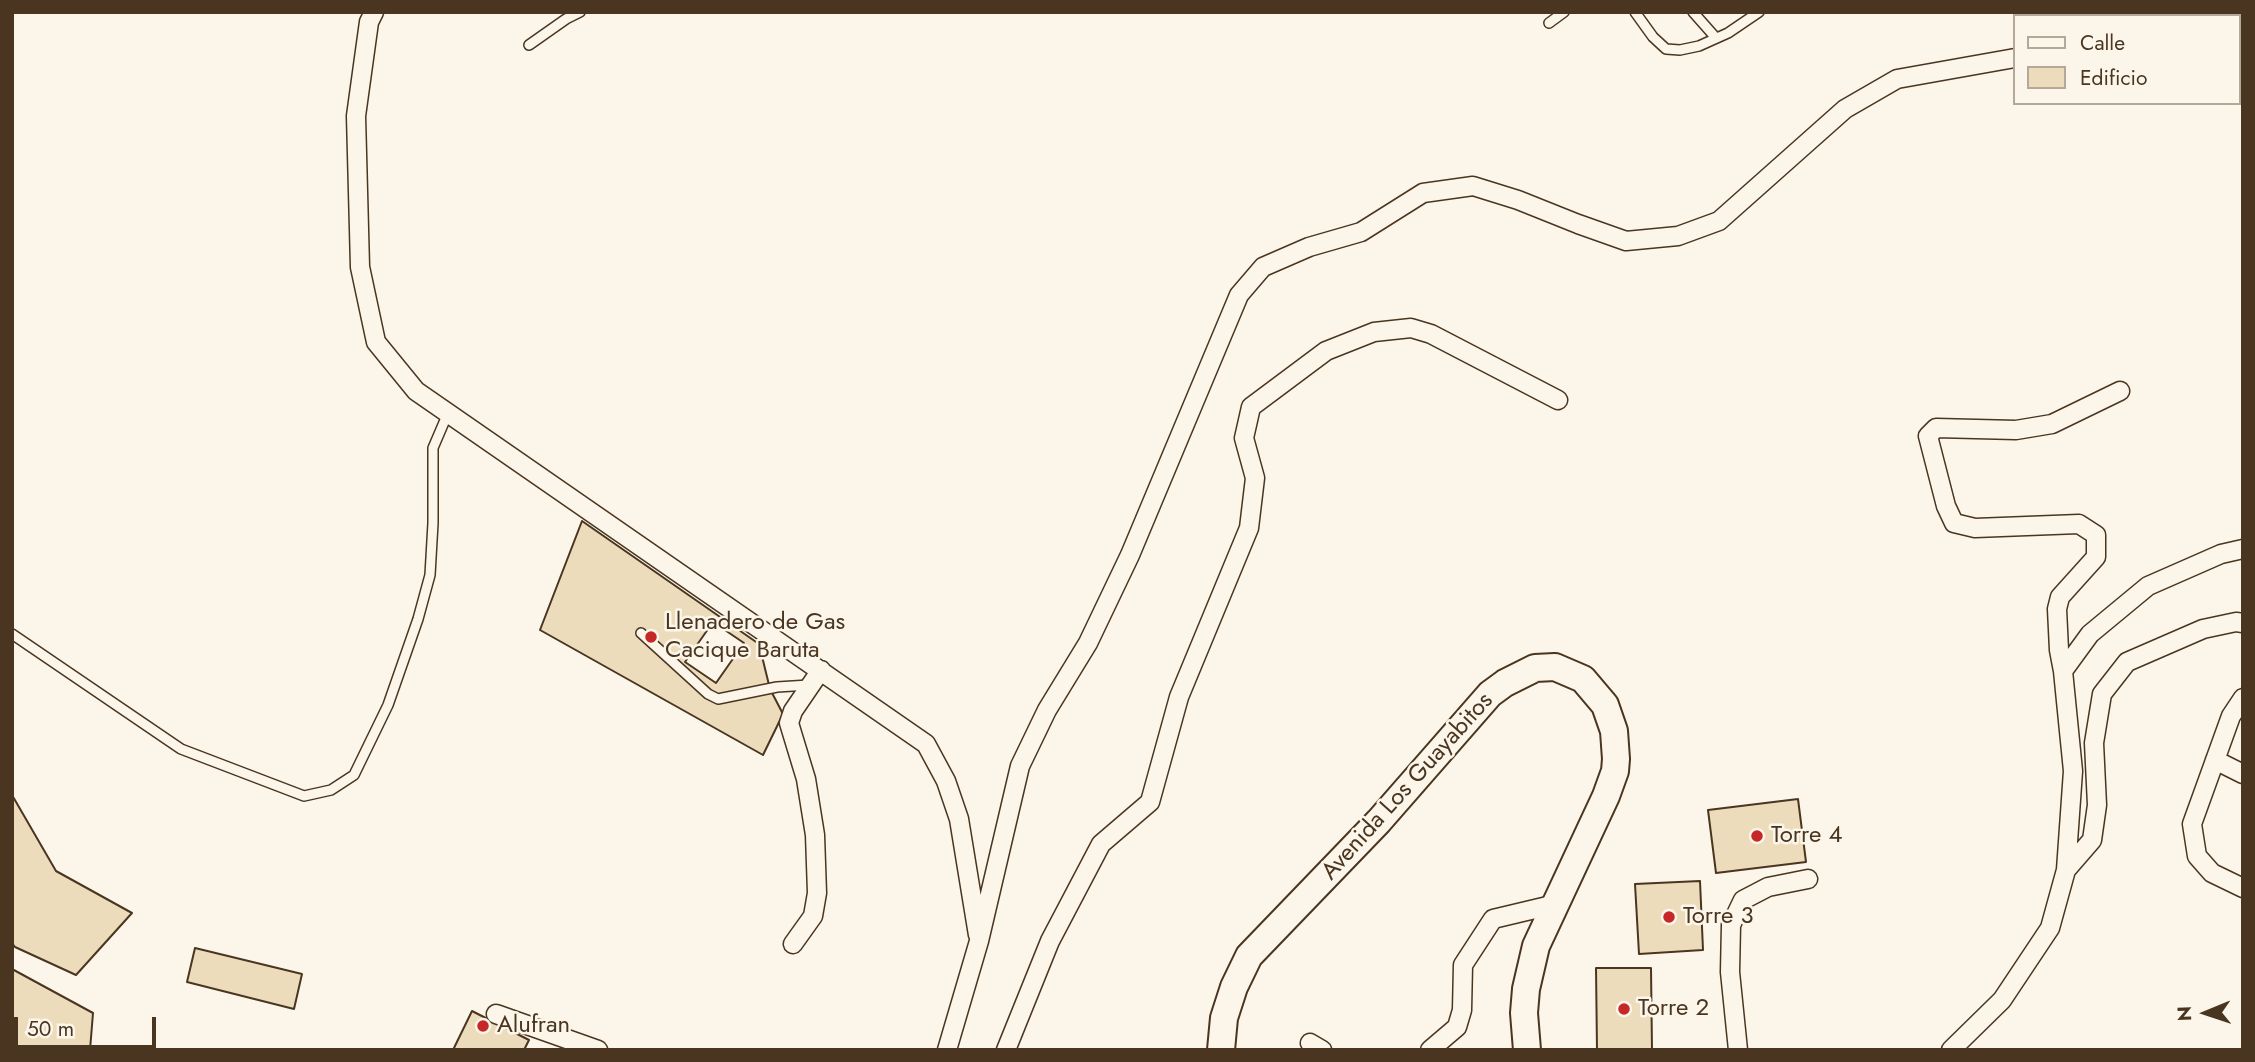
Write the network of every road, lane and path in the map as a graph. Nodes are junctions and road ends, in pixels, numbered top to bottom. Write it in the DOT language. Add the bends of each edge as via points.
graph roads {
  1 [pos="374,12"];
  2 [pos="580,12"];
  3 [pos="1564,12"];
  4 [pos="1635,12"];
  5 [pos="1693,12"];
  6 [pos="1759,12"];
  7 [pos="1549,23"];
  8 [pos="1716,38"];
  9 [pos="529,45"];
  10 [pos="2014,58"];
  11 [pos="2120,391"];
  12 [pos="1559,400"];
  13 [pos="448,413"];
  14 [pos="2243,549"];
  15 [pos="2243,623"];
  16 [pos="641,633"];
  17 [pos="12,634"];
  18 [pos="821,670"];
  19 [pos="2063,671"];
  20 [pos="809,685"];
  21 [pos="2243,698"];
  22 [pos="2216,760"];
  23 [pos="2243,774"];
  24 [pos="2066,870"];
  25 [pos="1808,879"];
  26 [pos="2243,888"];
  27 [pos="1556,904"];
  28 [pos="979,942"];
  29 [pos="793,944"];
  30 [pos="496,1014"];
  31 [pos="598,1050"];
  32 [pos="947,1050"];
  33 [pos="1006,1050"];
  34 [pos="1221,1050"];
  35 [pos="1430,1050"];
  36 [pos="1527,1050"];
  37 [pos="1738,1050"];
  38 [pos="1951,1050"];
  1 -- 13 [label="street" via="356,117 359,267 376,342 416,391"];
  2 -- 9 [label="lane"];
  3 -- 7 [label="lane"];
  4 -- 8 [label="lane" via="1666,50 1699,46"];
  5 -- 8 [label="lane"];
  6 -- 8 [label="lane"];
  10 -- 28 [label="street" via="1897,79 1845,109 1719,221 1678,236 1626,241 1473,186 1423,193 1361,232 1309,247 1264,267 1239,295 1130,555 1020,766"];
  11 -- 19 [label="street" via="2052,424 2016,430 1936,428 1928,436 1954,523 1975,528 2079,524 2096,535 2095,557 2060,597 2058,637"];
  12 -- 33 [label="street" via="1411,328 1374,331 1326,351 1251,407 1244,438 1255,478 1249,527 1180,697 1150,802 1101,844 1050,942"];
  13 -- 17 [label="lane" via="433,448 430,575 418,619 388,705 354,775 331,790 304,796 181,749"];
  13 -- 18 [label="street"];
  14 -- 19 [label="street" via="2148,586 2090,634"];
  15 -- 24 [label="street" via="2203,629 2127,662 2102,694 2094,743 2097,805 2092,839"];
  16 -- 20 [label="lane" via="718,699"];
  18 -- 20 [label="street"];
  18 -- 28 [label="street" via="926,744 959,819"];
  19 -- 24 [label="street" via="2073,771"];
  20 -- 29 [label="street" via="789,723 806,779 815,835 817,893 813,916"];
  21 -- 22 [label="street" via="2231,716"];
  22 -- 23 [label="street"];
  22 -- 26 [label="street" via="2192,824 2197,856 2212,873"];
  24 -- 38 [label="street" via="2049,928 2002,1000"];
  25 -- 37 [label="street" via="1768,887 1743,900 1731,925 1730,972"];
  27 -- 34 [label="main road, Avenida Los Guayabitos" via="1611,783 1616,747 1605,705 1590,686 1575,673 1545,666 1520,674 1490,694 1379,821 1249,956 1227,1008"];
  27 -- 35 [label="street" via="1493,919 1463,965 1457,1027"];
  27 -- 36 [label="main road, Avenida Los Guayabitos" via="1536,946 1526,989"];
  28 -- 32 [label="street"];
  30 -- 31 [label="street"];
}
